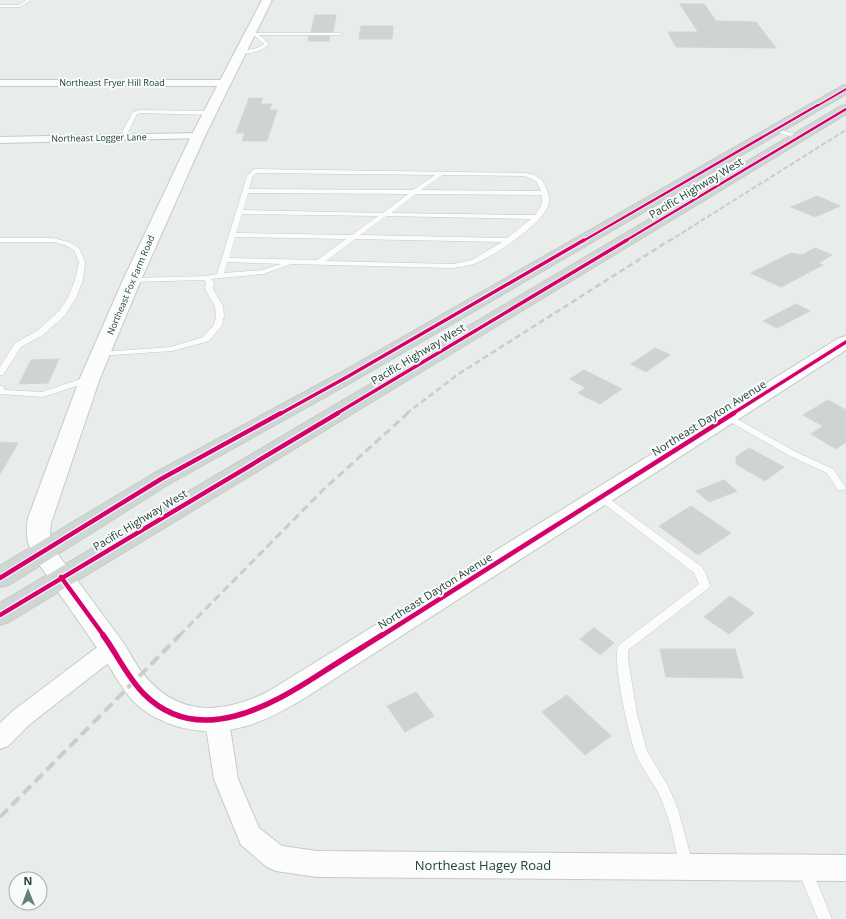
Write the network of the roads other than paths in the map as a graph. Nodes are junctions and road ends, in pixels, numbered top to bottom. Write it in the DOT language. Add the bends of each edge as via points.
graph roads {
  1 [pos="29,0"];
  2 [pos="267,0"];
  3 [pos="0,6"];
  4 [pos="252,34"];
  5 [pos="341,34"];
  6 [pos="0,83"];
  7 [pos="225,83"];
  8 [pos="846,89"];
  9 [pos="846,109"];
  10 [pos="210,113"];
  11 [pos="774,130"];
  12 [pos="198,136"];
  13 [pos="799,137"];
  14 [pos="130,138"];
  15 [pos="0,140"];
  16 [pos="441,172"];
  17 [pos="246,191"];
  18 [pos="416,192"];
  19 [pos="545,193"];
  20 [pos="239,212"];
  21 [pos="385,215"];
  22 [pos="538,217"];
  23 [pos="232,234"];
  24 [pos="353,237"];
  25 [pos="0,240"];
  26 [pos="508,240"];
  27 [pos="224,260"];
  28 [pos="293,262"];
  29 [pos="318,263"];
  30 [pos="220,275"];
  31 [pos="206,278"];
  32 [pos="132,280"];
  33 [pos="846,342"];
  34 [pos="101,354"];
  35 [pos="0,373"];
  36 [pos="90,378"];
  37 [pos="0,390"];
  38 [pos="728,417"];
  39 [pos="841,488"];
  40 [pos="601,497"];
  41 [pos="43,551"];
  42 [pos="61,577"];
  43 [pos="0,578"];
  44 [pos="0,615"];
  45 [pos="112,648"];
  46 [pos="217,721"];
  47 [pos="0,739"];
  48 [pos="686,867"];
  49 [pos="804,868"];
  50 [pos="846,868"];
  51 [pos="825,919"];
  1 -- 3 [label="lane" via="20,6"];
  2 -- 4 [label="street, Northeast Fox Farm Road"];
  4 -- 5 [label="lane"];
  4 -- 7 [label="street, Northeast Fox Farm Road"];
  6 -- 7 [label="street, Northeast Fryer Hill Road"];
  7 -- 10 [label="street, Northeast Fox Farm Road"];
  8 -- 11 [label="main road, Pacific Highway West"];
  9 -- 13 [label="main road, Pacific Highway West"];
  10 -- 12 [label="street, Northeast Fox Farm Road"];
  10 -- 14 [label="lane" via="141,111 135,113 126,132"];
  11 -- 13 [label="lane"];
  11 -- 41 [label="main road, Pacific Highway West" via="347,377 161,479"];
  12 -- 14 [label="street, Northeast Logger Lane"];
  12 -- 32 [label="street, Northeast Fox Farm Road"];
  13 -- 42 [label="main road, Pacific Highway West"];
  14 -- 15 [label="street, Northeast Logger Lane"];
  16 -- 17 [label="lane" via="254,171"];
  16 -- 18 [label="lane"];
  16 -- 19 [label="lane" via="532,175 542,183"];
  17 -- 18 [label="lane"];
  17 -- 20 [label="lane"];
  18 -- 19 [label="lane"];
  18 -- 21 [label="lane"];
  19 -- 22 [label="lane" via="546,204"];
  20 -- 21 [label="lane"];
  20 -- 23 [label="lane"];
  21 -- 22 [label="lane"];
  21 -- 24 [label="lane"];
  22 -- 26 [label="lane"];
  23 -- 24 [label="lane"];
  23 -- 27 [label="lane"];
  24 -- 26 [label="lane"];
  24 -- 29 [label="lane"];
  25 -- 35 [label="lane" via="53,240 67,243 77,249 82,262 72,298 62,313 40,333 18,345"];
  26 -- 29 [label="lane" via="474,261 453,266"];
  27 -- 28 [label="lane"];
  27 -- 30 [label="lane"];
  28 -- 29 [label="lane"];
  28 -- 30 [label="lane" via="263,272"];
  30 -- 31 [label="lane"];
  31 -- 32 [label="lane"];
  31 -- 34 [label="lane" via="219,306 220,316 218,325 206,339 172,349"];
  32 -- 34 [label="street, Northeast Fox Farm Road"];
  33 -- 38 [label="street, Northeast Dayton Avenue"];
  34 -- 36 [label="street, Northeast Fox Farm Road"];
  36 -- 37 [label="lane" via="43,395"];
  36 -- 41 [label="street, Northeast Fox Farm Road" via="40,518 37,531"];
  38 -- 39 [label="lane" via="793,454 830,470"];
  38 -- 40 [label="street, Northeast Dayton Avenue"];
  40 -- 46 [label="street, Northeast Dayton Avenue" via="269,705"];
  40 -- 48 [label="lane" via="698,570 705,585 623,648 622,659 631,714 641,752 664,790 672,809"];
  41 -- 42 [label="street, Northeast Fox Farm Road"];
  41 -- 43 [label="main road, Pacific Highway West"];
  42 -- 44 [label="main road, Pacific Highway West"];
  42 -- 45 [label="street, Northeast Dayton Avenue"];
  45 -- 46 [label="street, Northeast Dayton Avenue" via="134,683 153,703 177,716"];
  45 -- 47 [label="street" via="22,717"];
  46 -- 48 [label="street, Northeast Hagey Road" via="226,779 250,836 276,858 317,864"];
  48 -- 49 [label="street, Northeast Hagey Road"];
  49 -- 50 [label="street, Northeast Hagey Road"];
  49 -- 51 [label="lane"];
}
